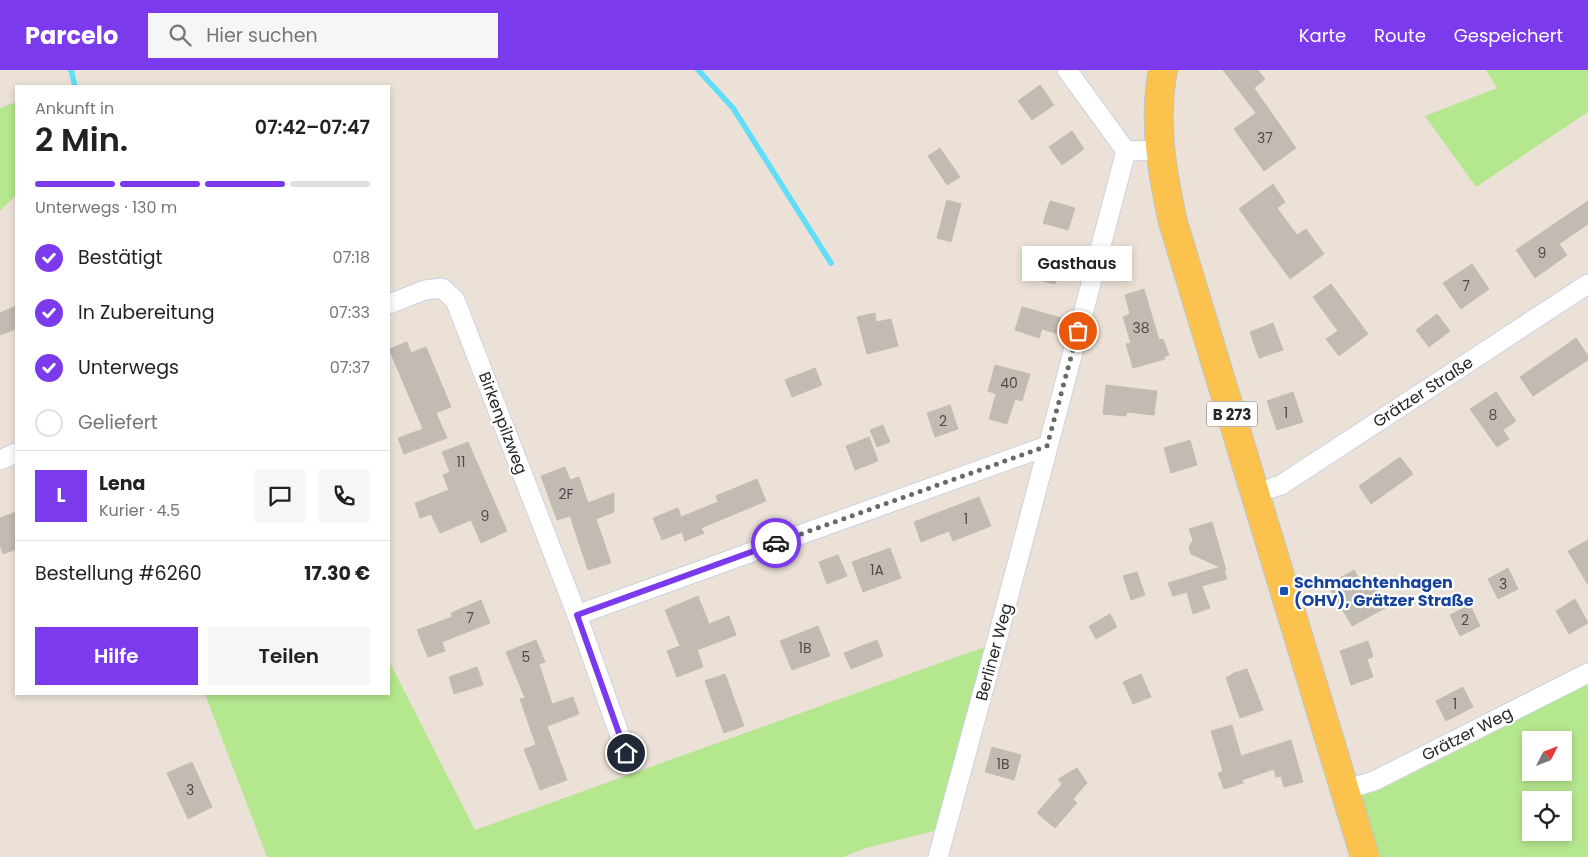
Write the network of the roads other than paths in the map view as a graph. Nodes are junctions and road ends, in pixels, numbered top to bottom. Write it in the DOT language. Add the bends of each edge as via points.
graph roads {
  1 [pos="1066,70"];
  2 [pos="1163,70"];
  3 [pos="1159,150"];
  4 [pos="1126,151"];
  5 [pos="1588,284"];
  6 [pos="390,304"];
  7 [pos="1047,446"];
  8 [pos="15,454"];
  9 [pos="0,460"];
  10 [pos="1256,493"];
  11 [pos="577,615"];
  12 [pos="1588,673"];
  13 [pos="626,753"];
  14 [pos="1344,790"];
  15 [pos="938,857"];
  16 [pos="1365,857"];
  1 -- 4 [label="street"];
  2 -- 3 [label="main road, B 273"];
  3 -- 4 [label="street"];
  3 -- 10 [label="main road, B 273" via="1173,222"];
  4 -- 7 [label="street, Berliner Weg"];
  5 -- 10 [label="street, Grätzer Straße" via="1281,485"];
  6 -- 11 [label="street, Birkenpilzweg" via="426,290 442,288 455,300"];
  7 -- 11 [label="street"];
  7 -- 15 [label="street, Berliner Weg"];
  8 -- 9 [label="street"];
  10 -- 14 [label="main road, B 273"];
  11 -- 13 [label="street, Birkenpilzweg"];
  12 -- 14 [label="street, Grätzer Weg" via="1374,781"];
  14 -- 16 [label="main road, B 273"];
}
